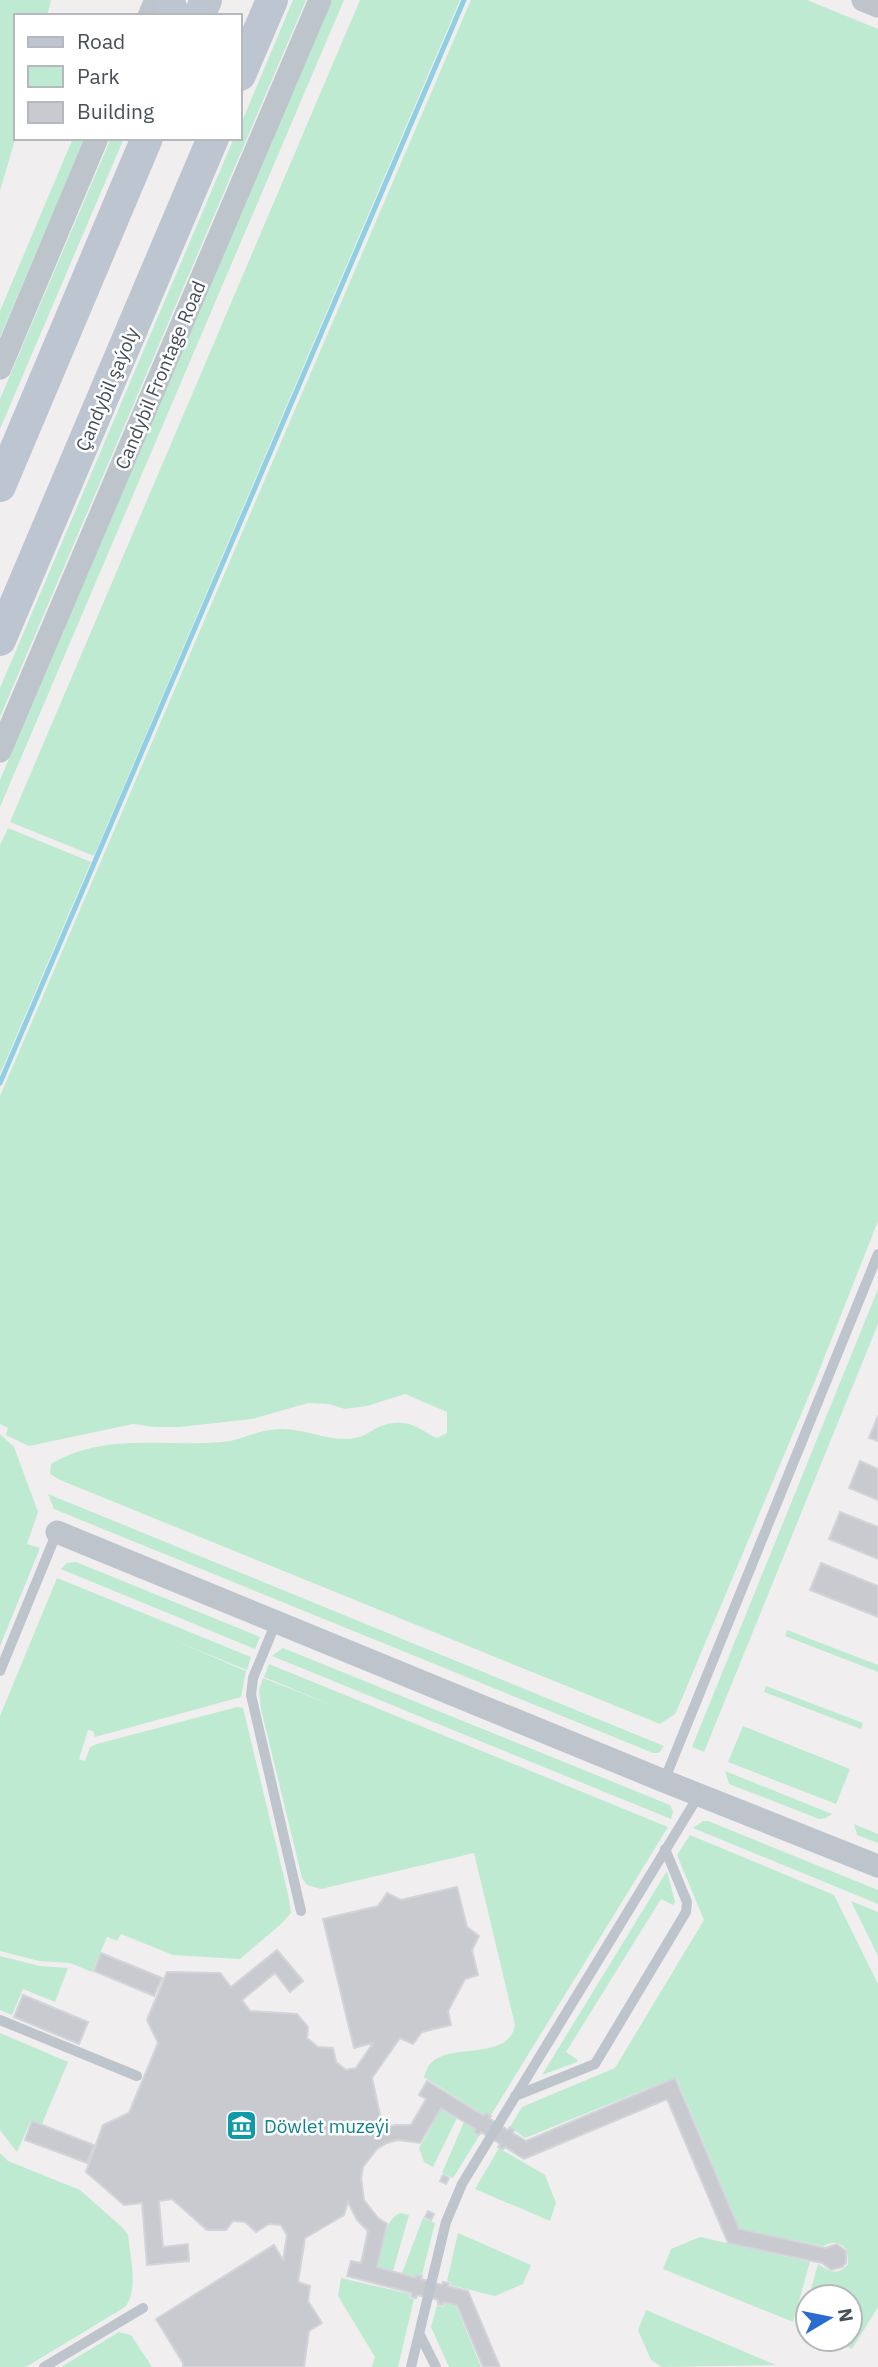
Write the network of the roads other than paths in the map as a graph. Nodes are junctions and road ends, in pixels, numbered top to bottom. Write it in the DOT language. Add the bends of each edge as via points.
graph roads {
  1 [pos="272,0"];
  2 [pos="320,0"];
  3 [pos="863,0"];
  4 [pos="878,6"];
  5 [pos="242,70"];
  6 [pos="96,140"];
  7 [pos="147,140"];
  8 [pos="212,140"];
  9 [pos="0,368"];
  10 [pos="0,486"];
  11 [pos="0,640"];
  12 [pos="0,751"];
  13 [pos="878,1254"];
  14 [pos="57,1532"];
  15 [pos="276,1622"];
  16 [pos="0,1671"];
  17 [pos="664,1782"];
  18 [pos="699,1795"];
  19 [pos="665,1849"];
  20 [pos="878,1866"];
  21 [pos="301,1911"];
  22 [pos="0,2020"];
  23 [pos="136,2076"];
  24 [pos="515,2096"];
  25 [pos="143,2308"];
  26 [pos="419,2333"];
  27 [pos="44,2367"];
  28 [pos="411,2367"];
  29 [pos="436,2367"];
  1 -- 5 [label="main road"];
  2 -- 12 [label="street, Candybil Frontage Road"];
  3 -- 4 [label="street"];
  6 -- 9 [label="street"];
  7 -- 10 [label="main road"];
  8 -- 11 [label="main road, Çandybil şaýoly"];
  13 -- 17 [label="lane"];
  14 -- 15 [label="street"];
  14 -- 16 [label="lane"];
  15 -- 17 [label="street"];
  15 -- 21 [label="lane" via="253,1678 251,1695"];
  17 -- 18 [label="street"];
  18 -- 19 [label="lane"];
  18 -- 20 [label="street"];
  19 -- 24 [label="lane"];
  19 -- 24 [label="lane" via="687,1902 686,1912 602,2052 587,2068"];
  22 -- 23 [label="lane"];
  24 -- 26 [label="lane" via="452,2203"];
  25 -- 27 [label="lane"];
  26 -- 28 [label="lane"];
  26 -- 29 [label="lane"];
}
